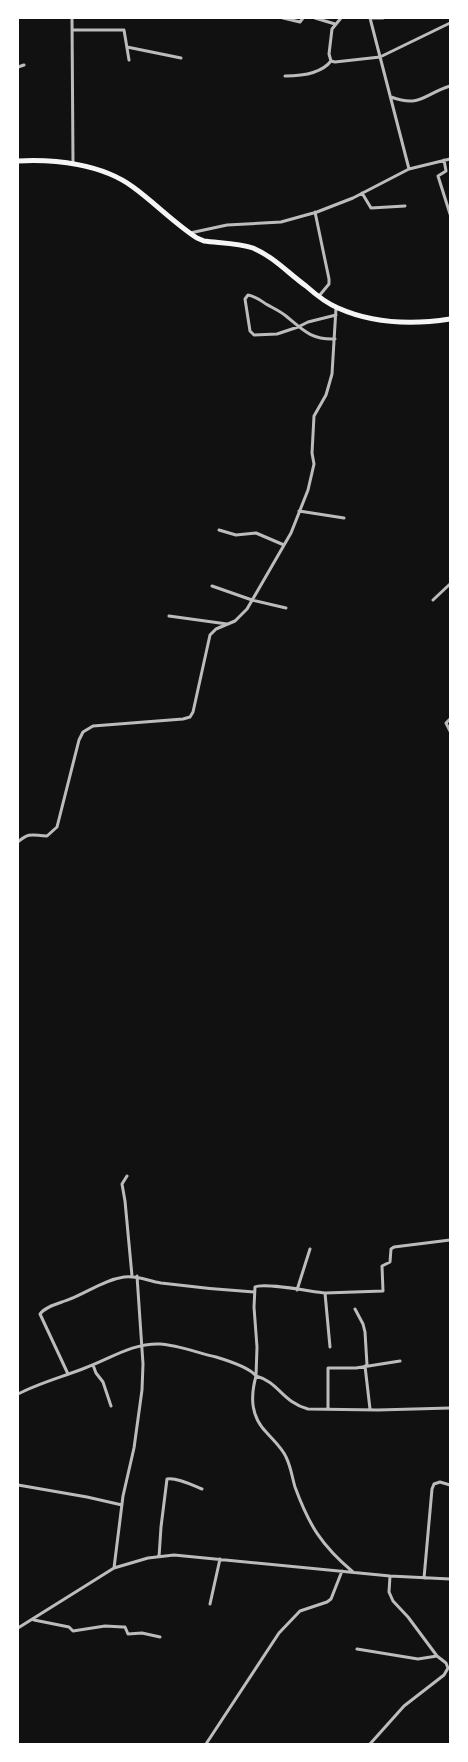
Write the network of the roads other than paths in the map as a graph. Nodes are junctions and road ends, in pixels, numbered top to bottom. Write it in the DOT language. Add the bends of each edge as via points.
graph roads {
  1 [pos="72,18"];
  2 [pos="283,18"];
  3 [pos="303,18"];
  4 [pos="315,18"];
  5 [pos="341,18"];
  6 [pos="370,18"];
  7 [pos="383,18"];
  8 [pos="450,23"];
  9 [pos="335,24"];
  10 [pos="72,30"];
  11 [pos="127,47"];
  12 [pos="380,56"];
  13 [pos="181,58"];
  14 [pos="129,60"];
  15 [pos="332,61"];
  16 [pos="24,65"];
  17 [pos="18,66"];
  18 [pos="285,76"];
  19 [pos="450,86"];
  20 [pos="390,96"];
  21 [pos="450,159"];
  22 [pos="444,160"];
  23 [pos="18,161"];
  24 [pos="73,163"];
  25 [pos="409,169"];
  26 [pos="362,193"];
  27 [pos="405,206"];
  28 [pos="315,212"];
  29 [pos="450,214"];
  30 [pos="190,233"];
  31 [pos="319,296"];
  32 [pos="336,307"];
  33 [pos="336,315"];
  34 [pos="450,319"];
  35 [pos="298,327"];
  36 [pos="334,339"];
  37 [pos="299,511"];
  38 [pos="344,518"];
  39 [pos="219,530"];
  40 [pos="284,545"];
  41 [pos="450,584"];
  42 [pos="212,586"];
  43 [pos="252,600"];
  44 [pos="433,600"];
  45 [pos="286,608"];
  46 [pos="169,616"];
  47 [pos="228,624"];
  48 [pos="450,718"];
  49 [pos="450,731"];
  50 [pos="18,842"];
  51 [pos="127,1176"];
  52 [pos="450,1240"];
  53 [pos="310,1249"];
  54 [pos="134,1276"];
  55 [pos="297,1290"];
  56 [pos="254,1292"];
  57 [pos="325,1293"];
  58 [pos="355,1309"];
  59 [pos="141,1346"];
  60 [pos="330,1347"];
  61 [pos="400,1361"];
  62 [pos="93,1365"];
  63 [pos="366,1366"];
  64 [pos="68,1374"];
  65 [pos="256,1376"];
  66 [pos="18,1394"];
  67 [pos="111,1406"];
  68 [pos="450,1408"];
  69 [pos="328,1409"];
  70 [pos="370,1409"];
  71 [pos="18,1485"];
  72 [pos="450,1485"];
  73 [pos="202,1488"];
  74 [pos="122,1505"];
  75 [pos="159,1557"];
  76 [pos="220,1559"];
  77 [pos="114,1568"];
  78 [pos="342,1570"];
  79 [pos="353,1572"];
  80 [pos="390,1576"];
  81 [pos="424,1578"];
  82 [pos="450,1579"];
  83 [pos="210,1604"];
  84 [pos="33,1620"];
  85 [pos="18,1628"];
  86 [pos="160,1636"];
  87 [pos="357,1649"];
  88 [pos="437,1656"];
  89 [pos="206,1744"];
  90 [pos="370,1744"];
  1 -- 10 [label="street"];
  2 -- 3 [label="street" via="301,22"];
  4 -- 9 [label="street"];
  5 -- 9 [label="street"];
  6 -- 7 [label="street"];
  6 -- 12 [label="street"];
  8 -- 12 [label="street"];
  9 -- 15 [label="street" via="329,54"];
  10 -- 11 [label="street" via="122,30 126,33"];
  10 -- 24 [label="street"];
  11 -- 13 [label="street"];
  11 -- 14 [label="street"];
  12 -- 15 [label="street"];
  12 -- 20 [label="street"];
  15 -- 18 [label="street" via="324,69"];
  16 -- 17 [label="street"];
  19 -- 20 [label="street" via="414,101"];
  20 -- 25 [label="street"];
  21 -- 22 [label="street"];
  22 -- 25 [label="street"];
  22 -- 29 [label="street" via="446,171 438,176"];
  23 -- 24 [label="highway"];
  24 -- 30 [label="highway" via="131,185"];
  25 -- 26 [label="street"];
  26 -- 27 [label="street" via="371,208"];
  26 -- 28 [label="street"];
  28 -- 30 [label="street" via="282,222 227,225"];
  28 -- 31 [label="street" via="329,279 329,284"];
  30 -- 31 [label="highway" via="204,241 250,247 262,252"];
  31 -- 32 [label="highway"];
  32 -- 33 [label="street"];
  32 -- 34 [label="highway" via="394,323"];
  33 -- 35 [label="street"];
  33 -- 36 [label="street"];
  35 -- 35 [label="street" via="276,334 253,335 246,297 250,295 282,313"];
  35 -- 36 [label="street" via="319,339"];
  36 -- 37 [label="street" via="330,387 314,416 312,478"];
  37 -- 38 [label="street"];
  37 -- 40 [label="street"];
  39 -- 40 [label="street" via="236,535 256,533"];
  40 -- 43 [label="street"];
  41 -- 44 [label="street"];
  42 -- 43 [label="street"];
  43 -- 45 [label="street"];
  43 -- 47 [label="street" via="240,616"];
  46 -- 47 [label="street"];
  47 -- 50 [label="street" via="213,632 208,639 190,717 87,728 79,740 57,827 47,836 30,834"];
  48 -- 49 [label="street" via="446,723"];
  51 -- 54 [label="street" via="122,1184"];
  52 -- 57 [label="street" via="391,1248 390,1262 382,1266 384,1291"];
  53 -- 55 [label="street"];
  54 -- 56 [label="street" via="164,1284"];
  54 -- 59 [label="street"];
  54 -- 64 [label="street" via="108,1281 40,1314"];
  55 -- 56 [label="street" via="258,1285"];
  55 -- 57 [label="street"];
  56 -- 65 [label="street"];
  57 -- 60 [label="street"];
  58 -- 63 [label="street" via="365,1332"];
  59 -- 62 [label="street" via="128,1348"];
  59 -- 65 [label="street" via="170,1345 224,1360 248,1369"];
  59 -- 74 [label="street" via="142,1390"];
  61 -- 63 [label="street"];
  62 -- 64 [label="street"];
  62 -- 67 [label="street"];
  63 -- 69 [label="street" via="328,1368"];
  63 -- 70 [label="street"];
  64 -- 66 [label="street"];
  65 -- 69 [label="street" via="272,1383 298,1406"];
  65 -- 79 [label="street" via="252,1402 258,1422 286,1456 305,1512 319,1538"];
  68 -- 70 [label="street"];
  69 -- 70 [label="street"];
  71 -- 74 [label="street"];
  72 -- 81 [label="street" via="440,1482 432,1489"];
  73 -- 75 [label="street" via="167,1479"];
  74 -- 77 [label="street"];
  75 -- 76 [label="street"];
  75 -- 77 [label="street" via="136,1560"];
  76 -- 78 [label="street"];
  76 -- 83 [label="street"];
  77 -- 84 [label="street"];
  78 -- 79 [label="street"];
  78 -- 89 [label="street" via="331,1599 300,1611 279,1632"];
  79 -- 80 [label="street"];
  80 -- 81 [label="street"];
  80 -- 88 [label="street" via="389,1592 393,1601"];
  81 -- 82 [label="street"];
  84 -- 85 [label="street"];
  84 -- 86 [label="street" via="69,1626 73,1630 123,1627 128,1634"];
  87 -- 88 [label="street" via="418,1659"];
  88 -- 90 [label="street" via="448,1670 404,1706"];
}
